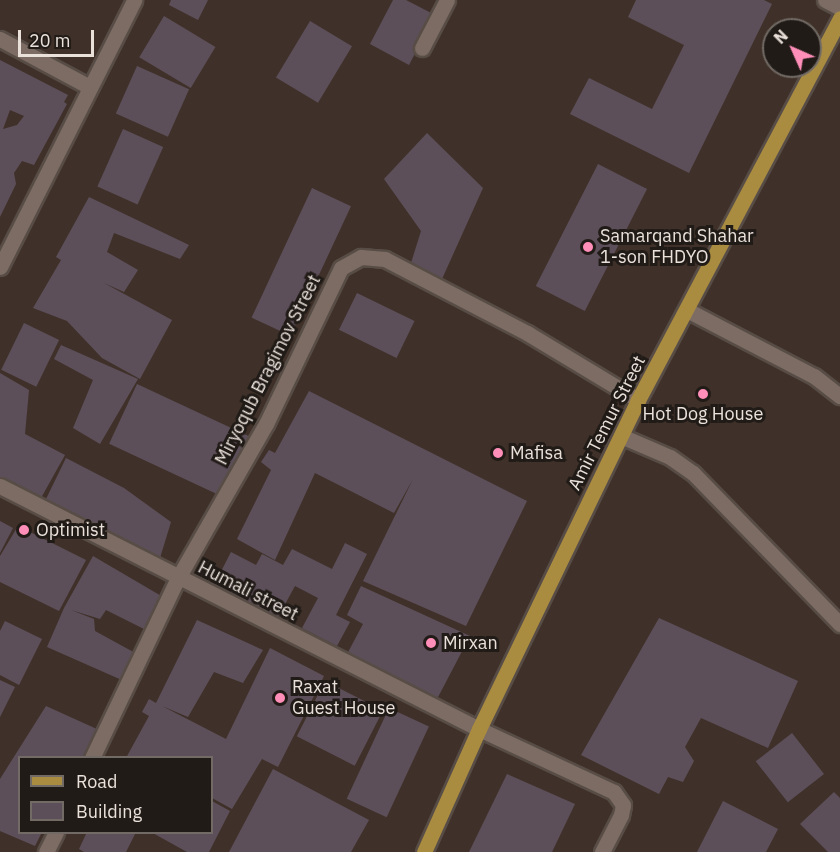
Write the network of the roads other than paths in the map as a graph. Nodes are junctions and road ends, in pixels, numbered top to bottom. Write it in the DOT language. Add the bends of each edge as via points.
graph roads {
  1 [pos="134,0"];
  2 [pos="447,0"];
  3 [pos="825,0"];
  4 [pos="840,8"];
  5 [pos="840,18"];
  6 [pos="0,39"];
  7 [pos="422,48"];
  8 [pos="90,87"];
  9 [pos="0,267"];
  10 [pos="687,310"];
  11 [pos="840,396"];
  12 [pos="638,400"];
  13 [pos="621,436"];
  14 [pos="0,486"];
  15 [pos="178,578"];
  16 [pos="840,624"];
  17 [pos="480,729"];
  18 [pos="93,756"];
  19 [pos="55,834"];
  20 [pos="46,852"];
  21 [pos="424,852"];
  22 [pos="602,852"];
  1 -- 8 [label="street"];
  2 -- 7 [label="street"];
  3 -- 4 [label="street"];
  5 -- 10 [label="main road, Amir Temur Street"];
  6 -- 8 [label="street"];
  8 -- 9 [label="street"];
  10 -- 11 [label="street" via="814,376"];
  10 -- 12 [label="main road, Amir Temur Street"];
  12 -- 13 [label="main road, Amir Temur Street"];
  12 -- 15 [label="street, Miryoqub Bragimov Street" via="526,333 395,264 361,257 341,268 266,424"];
  13 -- 16 [label="street" via="670,457 693,473"];
  13 -- 17 [label="main road, Amir Temur Street"];
  14 -- 15 [label="street, Humali street"];
  15 -- 17 [label="street, Humali street"];
  15 -- 18 [label="street, Miryoqub Bragimov Street"];
  17 -- 21 [label="main road, Amir Temur Street"];
  17 -- 22 [label="street, Humali street" via="614,792 623,805 621,815"];
  19 -- 20 [label="street"];
}
